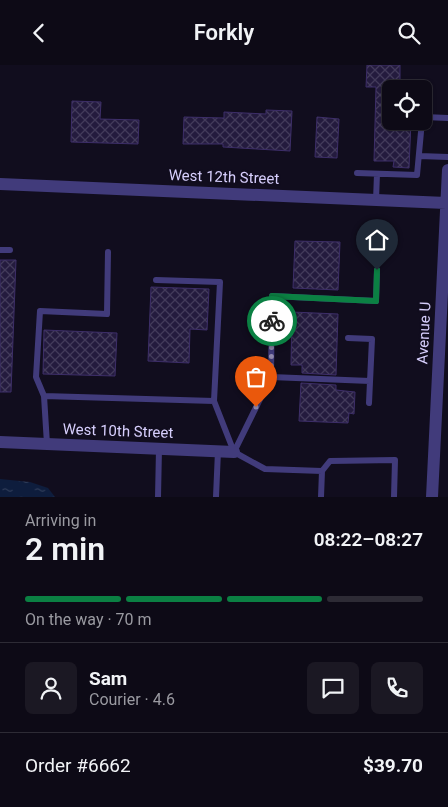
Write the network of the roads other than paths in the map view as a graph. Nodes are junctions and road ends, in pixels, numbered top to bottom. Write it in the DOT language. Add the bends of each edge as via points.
graph roads {
  1 [pos="432,117"];
  2 [pos="448,118"];
  3 [pos="421,130"];
  4 [pos="419,156"];
  5 [pos="448,157"];
  6 [pos="448,170"];
  7 [pos="357,173"];
  8 [pos="377,174"];
  9 [pos="0,184"];
  10 [pos="376,200"];
  11 [pos="446,203"];
  12 [pos="0,250"];
  13 [pos="10,250"];
  14 [pos="108,252"];
  15 [pos="377,270"];
  16 [pos="156,280"];
  17 [pos="348,338"];
  18 [pos="271,377"];
  19 [pos="370,381"];
  20 [pos="44,396"];
  21 [pos="214,401"];
  22 [pos="369,403"];
  23 [pos="0,442"];
  24 [pos="47,444"];
  25 [pos="160,449"];
  26 [pos="218,451"];
  27 [pos="234,452"];
  28 [pos="322,471"];
  29 [pos="158,497"];
  30 [pos="216,497"];
  31 [pos="321,497"];
  32 [pos="394,497"];
  33 [pos="432,497"];
  1 -- 2 [label="lane"];
  3 -- 4 [label="lane"];
  4 -- 5 [label="lane"];
  4 -- 8 [label="lane" via="417,175"];
  6 -- 11 [label="street, Avenue U"];
  7 -- 8 [label="lane"];
  8 -- 10 [label="lane"];
  9 -- 10 [label="street, West 12th Street"];
  10 -- 11 [label="street, West 12th Street"];
  11 -- 33 [label="street, Avenue U"];
  12 -- 13 [label="lane"];
  14 -- 20 [label="lane" via="107,314 40,311 36,377"];
  15 -- 18 [label="lane" via="376,301 272,296"];
  16 -- 21 [label="lane" via="220,282"];
  17 -- 19 [label="lane" via="372,339"];
  18 -- 19 [label="lane"];
  18 -- 27 [label="lane"];
  19 -- 22 [label="lane"];
  20 -- 21 [label="lane"];
  20 -- 24 [label="lane"];
  21 -- 27 [label="lane"];
  23 -- 24 [label="street, West 10th Street"];
  24 -- 25 [label="street, West 10th Street"];
  25 -- 26 [label="street, West 10th Street"];
  25 -- 29 [label="lane"];
  26 -- 27 [label="street, West 10th Street"];
  26 -- 30 [label="lane"];
  27 -- 28 [label="lane" via="265,469"];
  28 -- 31 [label="lane"];
  28 -- 32 [label="lane" via="330,461 395,460"];
}
